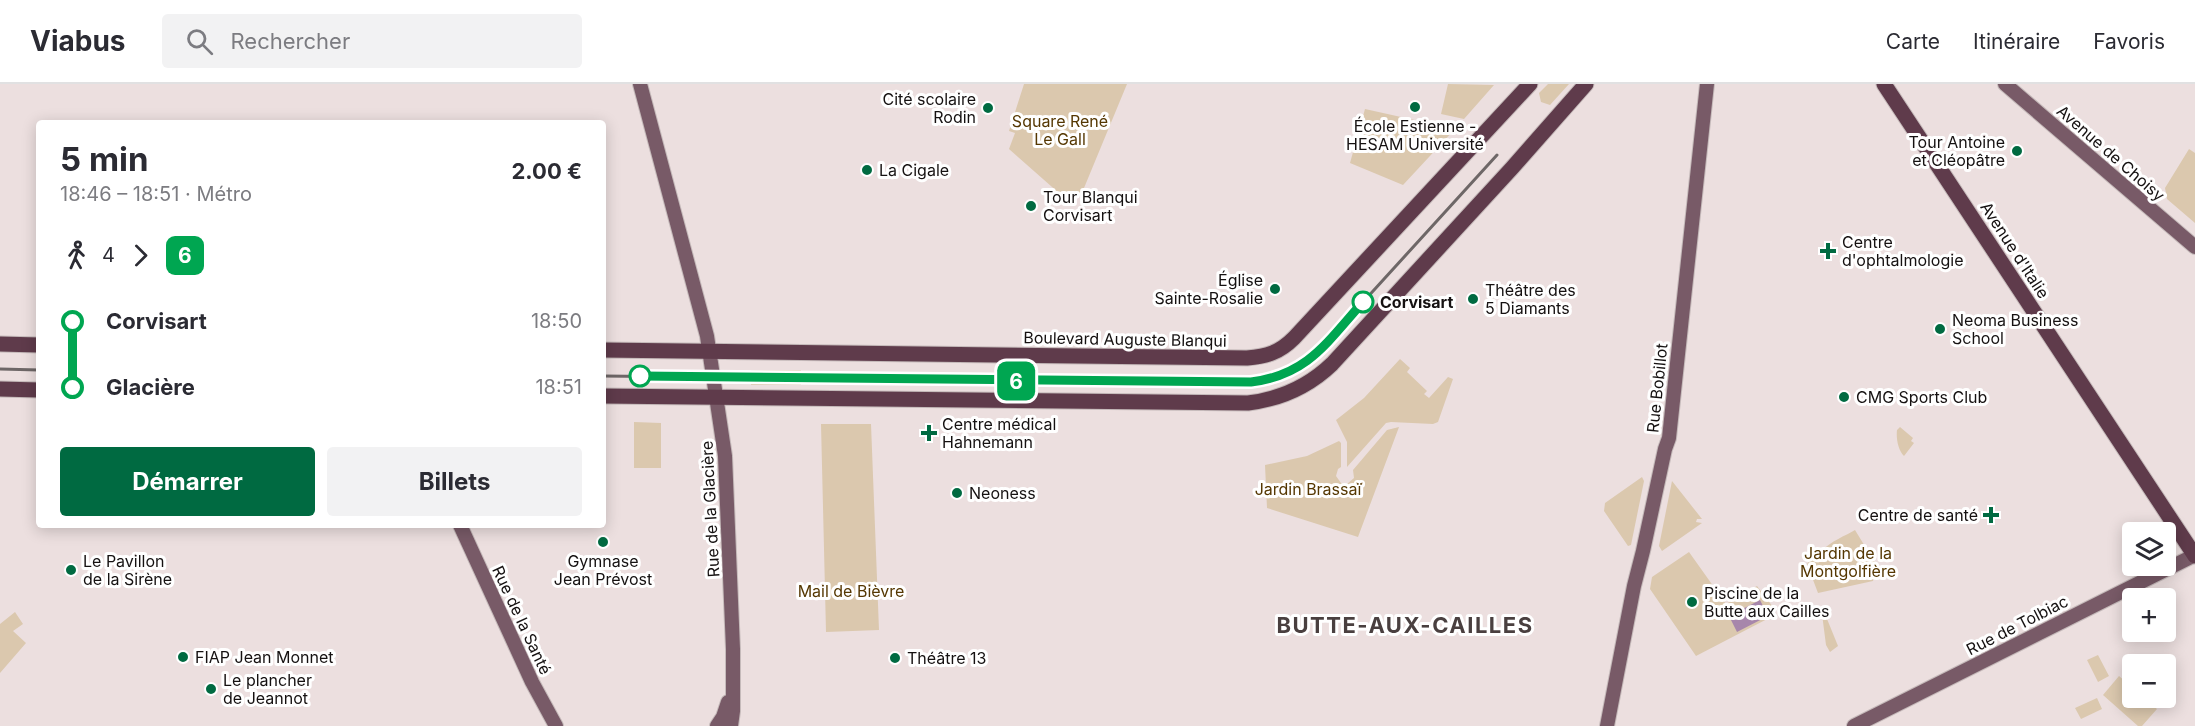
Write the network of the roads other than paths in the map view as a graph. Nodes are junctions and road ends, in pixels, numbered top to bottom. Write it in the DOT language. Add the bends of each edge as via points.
graph roads {
  1 [pos="640,84"];
  2 [pos="1530,84"];
  3 [pos="1586,84"];
  4 [pos="1707,84"];
  5 [pos="1884,84"];
  6 [pos="2005,84"];
  7 [pos="2195,247"];
  8 [pos="0,344"];
  9 [pos="36,345"];
  10 [pos="606,350"];
  11 [pos="710,351"];
  12 [pos="0,389"];
  13 [pos="36,390"];
  14 [pos="606,396"];
  15 [pos="716,397"];
  16 [pos="461,528"];
  17 [pos="2195,555"];
  18 [pos="732,691"];
  19 [pos="556,726"];
  20 [pos="717,726"];
  21 [pos="730,726"];
  22 [pos="1607,726"];
  23 [pos="1854,726"];
  1 -- 11 [label="street, Rue de la Glacière"];
  2 -- 11 [label="main road, Boulevard Auguste Blanqui" via="1291,341 1270,356"];
  3 -- 15 [label="main road" via="1332,364 1288,394 1248,403"];
  4 -- 22 [label="street, Rue Bobillot" via="1669,438 1632,594"];
  5 -- 17 [label="main road, Avenue d'Italie"];
  6 -- 7 [label="street, Avenue de Choisy"];
  8 -- 9 [label="main road"];
  10 -- 11 [label="main road, Boulevard Auguste Blanqui"];
  11 -- 15 [label="street, Rue de la Glacière"];
  12 -- 13 [label="main road"];
  14 -- 15 [label="main road"];
  15 -- 18 [label="street, Rue de la Glacière" via="727,474"];
  16 -- 19 [label="street, Rue de la Santé"];
  17 -- 23 [label="street, Rue de Tolbiac"];
  18 -- 20 [label="street"];
  18 -- 21 [label="street, Rue de la Glacière"];
}
